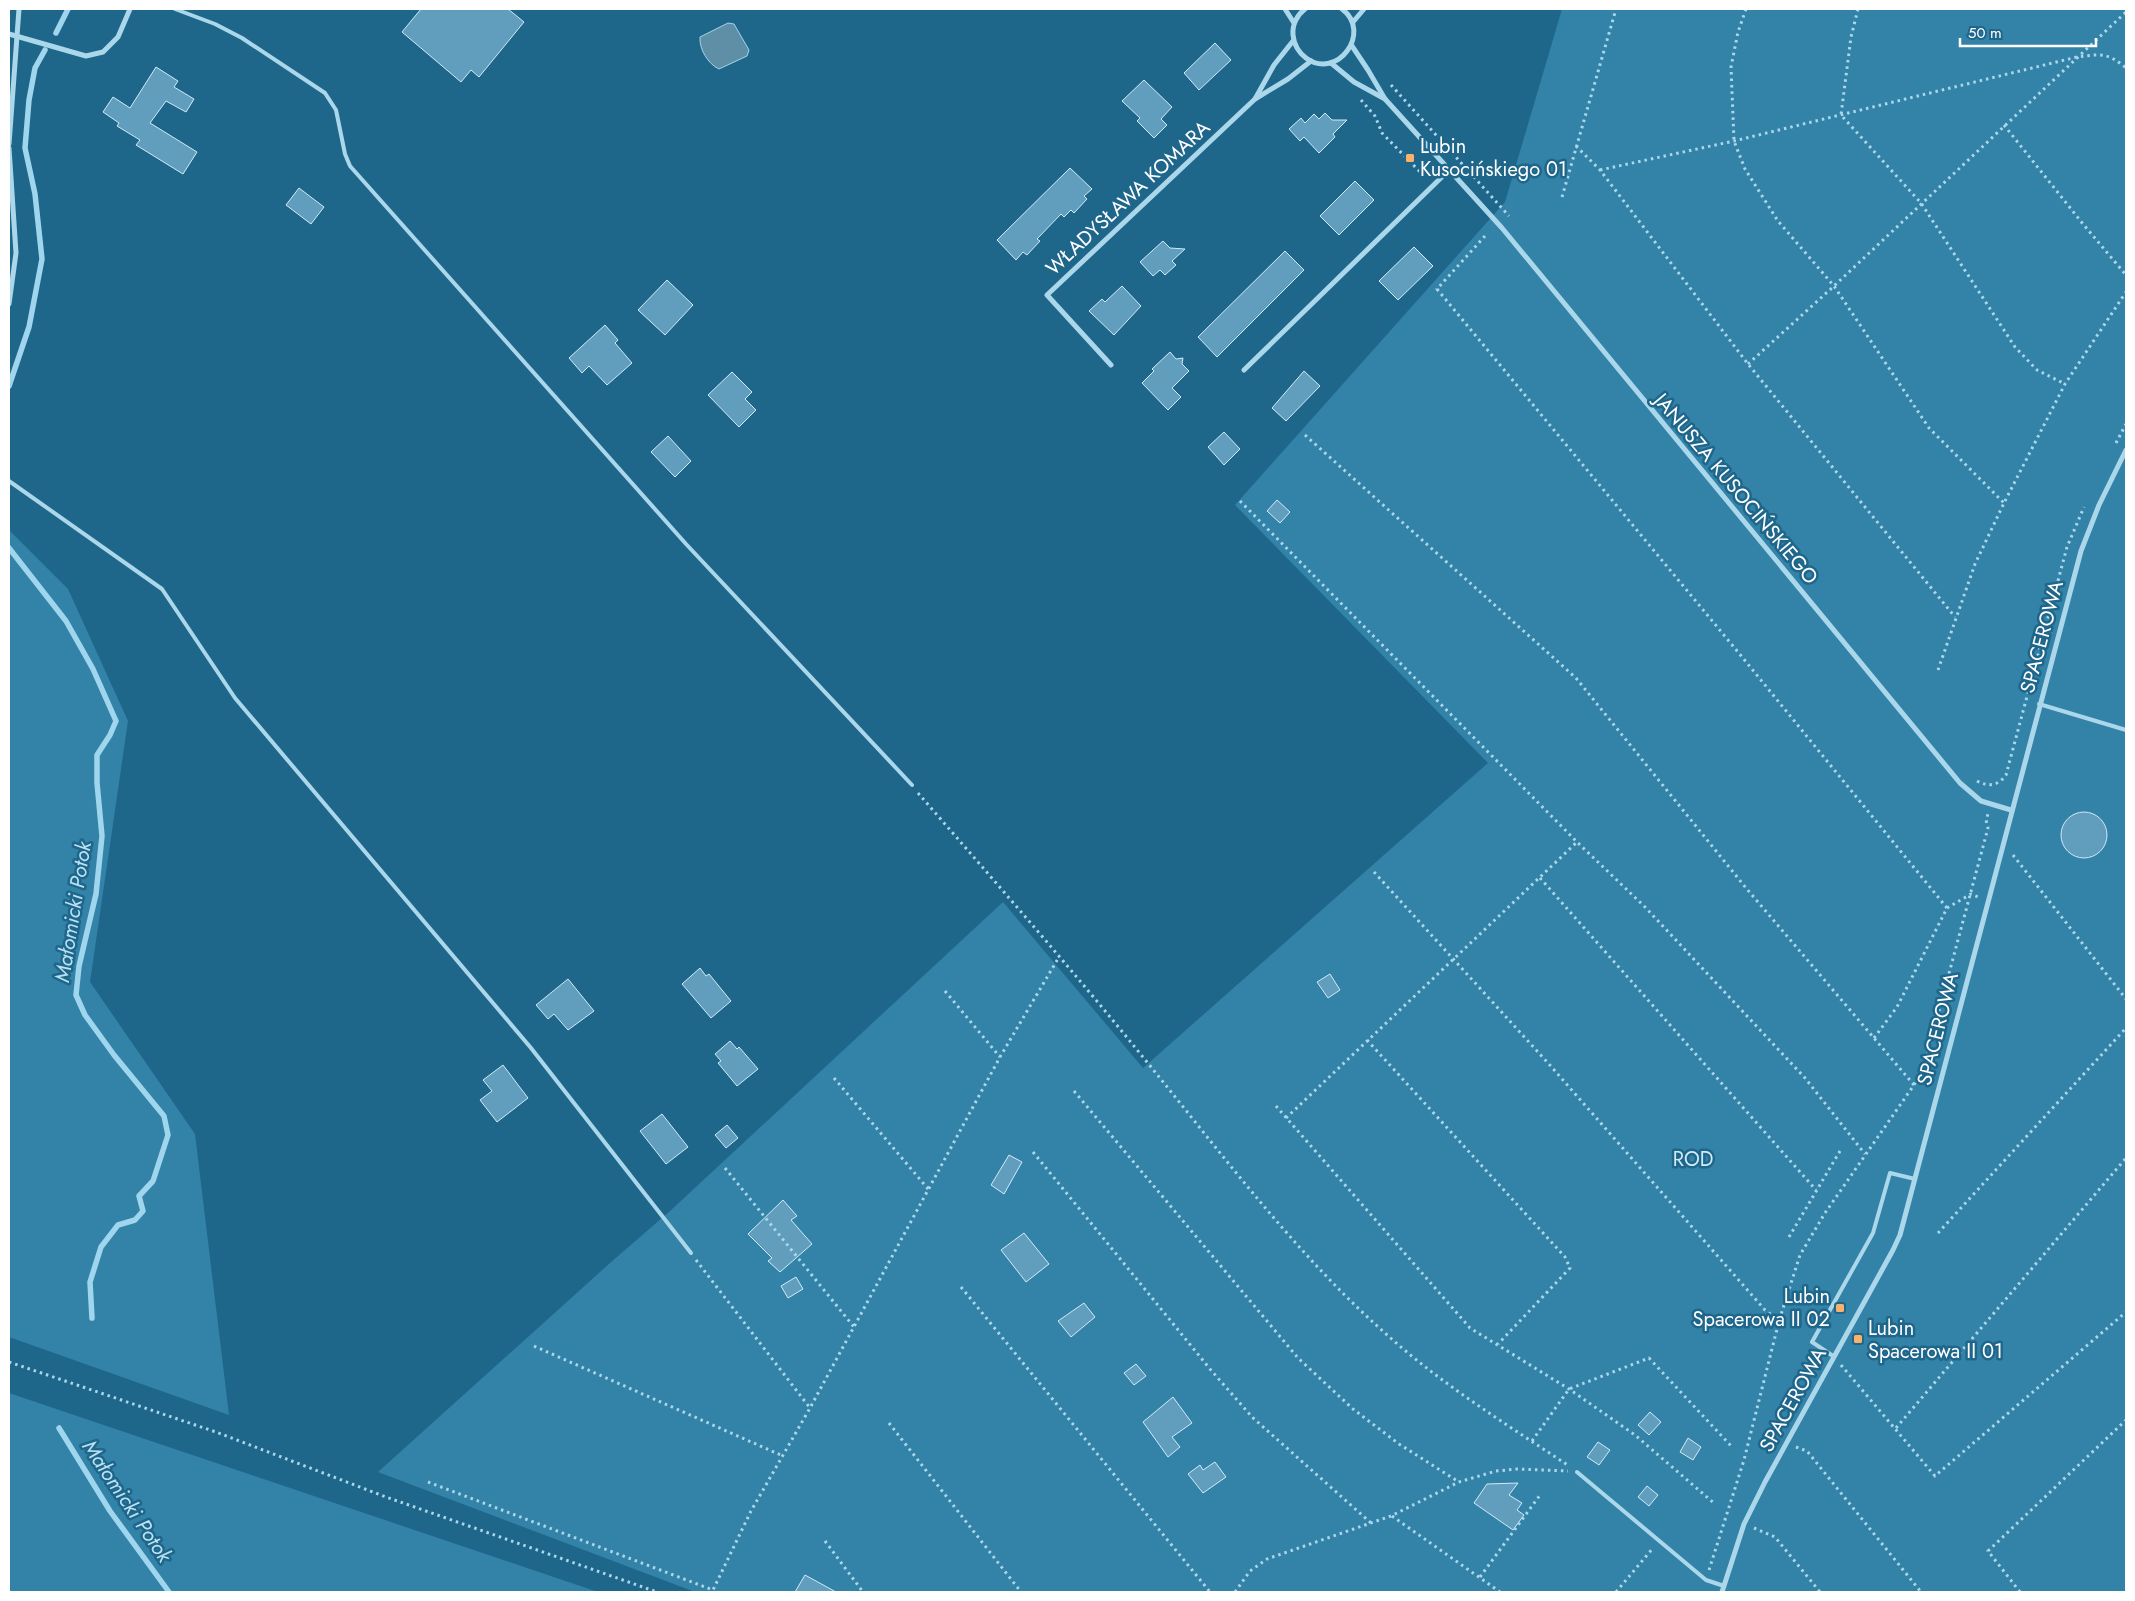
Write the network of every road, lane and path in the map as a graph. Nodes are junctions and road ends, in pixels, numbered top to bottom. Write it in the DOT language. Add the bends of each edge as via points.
graph roads {
  1 [pos="19,9"];
  2 [pos="130,9"];
  3 [pos="175,9"];
  4 [pos="1285,9"];
  5 [pos="1305,9"];
  6 [pos="1342,9"];
  7 [pos="1364,9"];
  8 [pos="1616,9"];
  9 [pos="1746,9"];
  10 [pos="1858,9"];
  11 [pos="2126,12"];
  12 [pos="1353,22"];
  13 [pos="1294,23"];
  14 [pos="9,34"];
  15 [pos="16,36"];
  16 [pos="1294,41"];
  17 [pos="1352,46"];
  18 [pos="2077,56"];
  19 [pos="1311,61"];
  20 [pos="1331,63"];
  21 [pos="2126,68"];
  22 [pos="1358,97"];
  23 [pos="1255,100"];
  24 [pos="1385,100"];
  25 [pos="1841,115"];
  26 [pos="2004,124"];
  27 [pos="1734,141"];
  28 [pos="9,144"];
  29 [pos="1576,146"];
  30 [pos="9,148"];
  31 [pos="1450,169"];
  32 [pos="1600,170"];
  33 [pos="1433,185"];
  34 [pos="1562,197"];
  35 [pos="1921,203"];
  36 [pos="1485,236"];
  37 [pos="9,251"];
  38 [pos="16,253"];
  39 [pos="2126,275"];
  40 [pos="1834,286"];
  41 [pos="2126,292"];
  42 [pos="9,304"];
  43 [pos="1748,364"];
  44 [pos="1111,365"];
  45 [pos="1244,370"];
  46 [pos="2065,384"];
  47 [pos="1305,435"];
  48 [pos="2126,450"];
  49 [pos="9,481"];
  50 [pos="1240,501"];
  51 [pos="2004,503"];
  52 [pos="1955,617"];
  53 [pos="1938,670"];
  54 [pos="2040,704"];
  55 [pos="2126,730"];
  56 [pos="1995,784"];
  57 [pos="912,785"];
  58 [pos="1991,804"];
  59 [pos="2011,810"];
  60 [pos="1577,842"];
  61 [pos="2002,848"];
  62 [pos="1374,872"];
  63 [pos="1540,878"];
  64 [pos="1971,894"];
  65 [pos="1987,901"];
  66 [pos="1947,908"];
  67 [pos="1059,958"];
  68 [pos="1454,959"];
  69 [pos="945,991"];
  70 [pos="2126,999"];
  71 [pos="2126,1028"];
  72 [pos="1874,1038"];
  73 [pos="1367,1040"];
  74 [pos="1000,1057"];
  75 [pos="834,1078"];
  76 [pos="1914,1085"];
  77 [pos="1074,1091"];
  78 [pos="1276,1106"];
  79 [pos="1286,1118"];
  80 [pos="1840,1150"];
  81 [pos="1034,1152"];
  82 [pos="1865,1154"];
  83 [pos="2126,1158"];
  84 [pos="725,1168"];
  85 [pos="1915,1179"];
  86 [pos="929,1190"];
  87 [pos="1816,1190"];
  88 [pos="1938,1234"];
  89 [pos="1789,1237"];
  90 [pos="691,1253"];
  91 [pos="961,1287"];
  92 [pos="2126,1312"];
  93 [pos="1779,1321"];
  94 [pos="854,1328"];
  95 [pos="1498,1344"];
  96 [pos="534,1346"];
  97 [pos="1833,1356"];
  98 [pos="9,1362"];
  99 [pos="1569,1389"];
  100 [pos="810,1408"];
  101 [pos="2126,1420"];
  102 [pos="888,1423"];
  103 [pos="1896,1428"];
  104 [pos="1532,1441"];
  105 [pos="1786,1444"];
  106 [pos="1732,1447"];
  107 [pos="783,1456"];
  108 [pos="1577,1472"];
  109 [pos="428,1482"];
  110 [pos="1459,1482"];
  111 [pos="1540,1495"];
  112 [pos="1715,1504"];
  113 [pos="1391,1516"];
  114 [pos="1371,1523"];
  115 [pos="1744,1524"];
  116 [pos="1660,1540"];
  117 [pos="825,1541"];
  118 [pos="1480,1577"];
  119 [pos="1706,1580"];
  120 [pos="1724,1586"];
  121 [pos="657,1592"];
  122 [pos="863,1592"];
  123 [pos="1021,1592"];
  124 [pos="1210,1592"];
  125 [pos="1235,1592"];
  126 [pos="1500,1592"];
  127 [pos="1616,1592"];
  128 [pos="1722,1592"];
  129 [pos="1820,1592"];
  130 [pos="1921,1592"];
  131 [pos="2020,1592"];
  1 -- 15 [label="street"];
  2 -- 15 [label="street" via="118,37 103,52 86,56"];
  3 -- 57 [label="lane" via="242,38 325,93 336,110 350,166 686,544"];
  4 -- 13 [label="street"];
  5 -- 13 [label="street"];
  6 -- 12 [label="street"];
  7 -- 12 [label="street"];
  8 -- 29 [label="path"];
  9 -- 27 [label="path" via="1731,67"];
  10 -- 25 [label="path"];
  11 -- 18 [label="path"];
  12 -- 17 [label="street"];
  13 -- 16 [label="street"];
  14 -- 15 [label="street"];
  15 -- 28 [label="street"];
  16 -- 19 [label="street" via="1300,53"];
  16 -- 23 [label="street" via="1274,65"];
  17 -- 20 [label="street" via="1343,57"];
  17 -- 24 [label="street"];
  18 -- 21 [label="path" via="2099,54 2114,58"];
  18 -- 25 [label="path"];
  18 -- 26 [label="path"];
  19 -- 20 [label="street"];
  19 -- 23 [label="street"];
  20 -- 24 [label="street" via="1354,82"];
  22 -- 33 [label="path" via="1376,116 1382,133"];
  23 -- 44 [label="street, WŁADYSŁAWA KOMARA" via="1047,295"];
  24 -- 31 [label="street, JANUSZA KUSOCIŃSKIEGO"];
  25 -- 27 [label="path"];
  25 -- 35 [label="path"];
  26 -- 35 [label="path"];
  26 -- 39 [label="path"];
  27 -- 32 [label="path"];
  27 -- 40 [label="path" via="1744,169 1778,222"];
  29 -- 32 [label="path"];
  29 -- 34 [label="path"];
  30 -- 38 [label="street"];
  31 -- 33 [label="street"];
  31 -- 58 [label="street, JANUSZA KUSOCIŃSKIEGO" via="1960,784 1975,797"];
  32 -- 43 [label="path"];
  33 -- 45 [label="street"];
  35 -- 40 [label="path"];
  35 -- 46 [label="path" via="2015,346 2037,370"];
  36 -- 66 [label="path" via="1437,289"];
  37 -- 38 [label="street"];
  38 -- 42 [label="street"];
  40 -- 43 [label="path"];
  40 -- 51 [label="path" via="1929,428"];
  41 -- 46 [label="path"];
  43 -- 52 [label="path"];
  46 -- 51 [label="path"];
  47 -- 72 [label="path" via="1576,678 1746,888"];
  48 -- 54 [label="street, SPACEROWA" via="2081,551"];
  49 -- 90 [label="lane" via="162,589 235,698 531,1048"];
  50 -- 60 [label="path"];
  51 -- 52 [label="path" via="1975,564"];
  52 -- 53 [label="path"];
  54 -- 55 [label="lane"];
  54 -- 59 [label="street, SPACEROWA"];
  56 -- 58 [label="path"];
  57 -- 67 [label="path"];
  58 -- 59 [label="street, JANUSZA KUSOCIŃSKIEGO"];
  58 -- 64 [label="path"];
  59 -- 61 [label="street, SPACEROWA"];
  60 -- 63 [label="path"];
  60 -- 82 [label="path" via="1645,907 1805,1078"];
  61 -- 65 [label="street, SPACEROWA"];
  61 -- 70 [label="path" via="2011,853"];
  62 -- 68 [label="path"];
  63 -- 68 [label="path"];
  63 -- 87 [label="path"];
  64 -- 65 [label="path"];
  64 -- 66 [label="path"];
  64 -- 76 [label="path" via="1930,1048"];
  65 -- 85 [label="street, SPACEROWA"];
  66 -- 72 [label="path" via="1897,1007"];
  67 -- 74 [label="path"];
  67 -- 104 [label="path" via="1334,1285 1434,1375"];
  68 -- 73 [label="path"];
  68 -- 93 [label="path" via="1765,1310"];
  69 -- 74 [label="path"];
  71 -- 88 [label="path"];
  72 -- 76 [label="path"];
  73 -- 79 [label="path"];
  73 -- 95 [label="path" via="1565,1257 1570,1268"];
  74 -- 86 [label="path"];
  75 -- 86 [label="path"];
  76 -- 82 [label="path"];
  77 -- 110 [label="path" via="1298,1358 1353,1409 1399,1444"];
  78 -- 79 [label="path"];
  79 -- 95 [label="path" via="1470,1328"];
  80 -- 87 [label="path"];
  81 -- 114 [label="path" via="1252,1417"];
  82 -- 93 [label="path" via="1800,1255"];
  83 -- 103 [label="path"];
  84 -- 94 [label="path"];
  85 -- 97 [label="street, SPACEROWA" via="1900,1235"];
  85 -- 97 [label="lane" via="1890,1173 1874,1233 1812,1342"];
  86 -- 94 [label="path"];
  87 -- 89 [label="path"];
  90 -- 100 [label="path"];
  91 -- 124 [label="path"];
  92 -- 103 [label="path" via="1935,1476"];
  93 -- 119 [label="path" via="1744,1460"];
  94 -- 100 [label="path"];
  95 -- 99 [label="path"];
  96 -- 107 [label="path"];
  97 -- 103 [label="path"];
  97 -- 105 [label="street, SPACEROWA"];
  98 -- 121 [label="path" via="216,1432 386,1497"];
  99 -- 104 [label="path"];
  99 -- 106 [label="path" via="1649,1358"];
  99 -- 112 [label="path" via="1635,1435"];
  100 -- 107 [label="path"];
  101 -- 131 [label="path" via="1988,1551"];
  102 -- 123 [label="path"];
  104 -- 108 [label="path"];
  105 -- 115 [label="street, SPACEROWA"];
  105 -- 130 [label="path" via="1806,1450"];
  107 -- 109 [label="path" via="751,1511 713,1590"];
  108 -- 110 [label="path" via="1517,1469 1496,1471"];
  108 -- 116 [label="lane"];
  110 -- 113 [label="path"];
  111 -- 118 [label="path"];
  113 -- 114 [label="path"];
  113 -- 118 [label="path"];
  114 -- 125 [label="path" via="1267,1560 1250,1571"];
  115 -- 120 [label="street, SPACEROWA"];
  115 -- 129 [label="path" via="1775,1537"];
  116 -- 119 [label="lane"];
  116 -- 127 [label="path"];
  117 -- 122 [label="path"];
  118 -- 126 [label="path"];
  119 -- 120 [label="lane"];
  120 -- 128 [label="street, SPACEROWA"];
}
